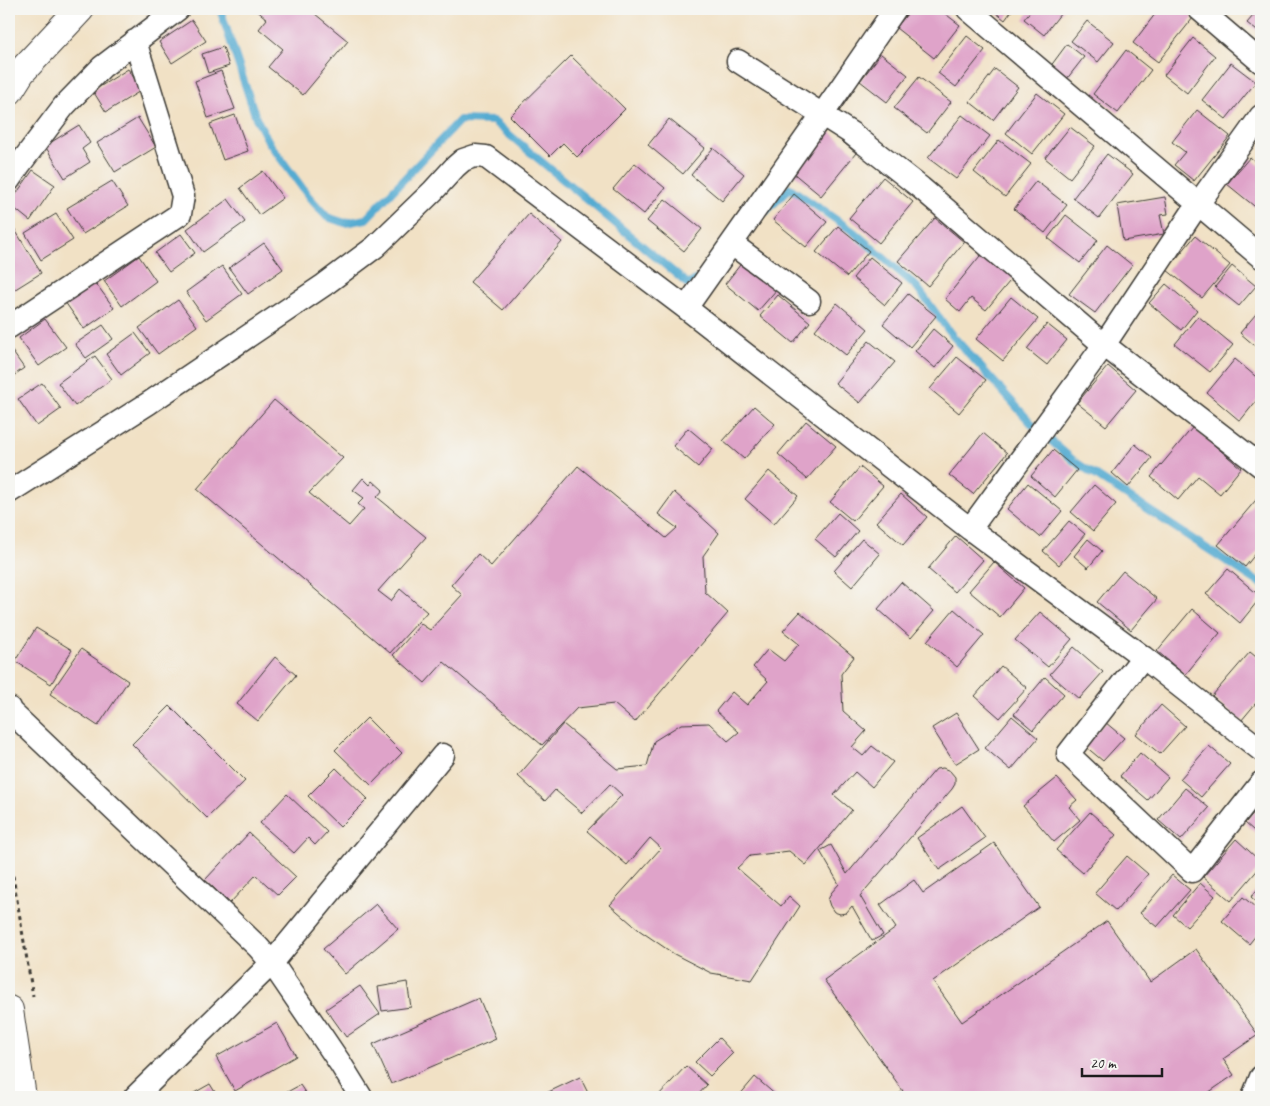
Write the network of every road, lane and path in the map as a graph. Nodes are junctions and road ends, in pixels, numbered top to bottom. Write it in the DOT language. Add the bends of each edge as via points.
graph roads {
  1 [pos="80,9"];
  2 [pos="178,9"];
  3 [pos="895,9"];
  4 [pos="968,9"];
  5 [pos="1199,9"];
  6 [pos="136,41"];
  7 [pos="738,61"];
  8 [pos="1261,62"];
  9 [pos="9,91"];
  10 [pos="822,115"];
  11 [pos="1261,116"];
  12 [pos="9,180"];
  13 [pos="1198,204"];
  14 [pos="732,244"];
  15 [pos="1261,257"];
  16 [pos="809,301"];
  17 [pos="686,308"];
  18 [pos="9,327"];
  19 [pos="1104,345"];
  20 [pos="1261,466"];
  21 [pos="9,492"];
  22 [pos="970,529"];
  23 [pos="1143,657"];
  24 [pos="9,708"];
  25 [pos="1261,750"];
  26 [pos="443,755"];
  27 [pos="1261,783"];
  28 [pos="9,852"];
  29 [pos="272,963"];
  30 [pos="33,1000"];
  31 [pos="9,1010"];
  32 [pos="9,1055"];
  33 [pos="1261,1077"];
  34 [pos="18,1097"];
  35 [pos="22,1097"];
  36 [pos="134,1097"];
  37 [pos="361,1097"];
  38 [pos="1253,1097"];
  1 -- 9 [label="highway" via="21,72"];
  2 -- 6 [label="street"];
  3 -- 10 [label="street"];
  4 -- 13 [label="street"];
  5 -- 8 [label="street"];
  6 -- 12 [label="street" via="102,67 64,106"];
  6 -- 18 [label="street" via="183,196 180,214"];
  7 -- 10 [label="street"];
  10 -- 14 [label="street"];
  10 -- 19 [label="street" via="851,133 920,188"];
  11 -- 13 [label="street"];
  13 -- 15 [label="street"];
  13 -- 19 [label="street"];
  14 -- 16 [label="street"];
  14 -- 17 [label="street"];
  17 -- 21 [label="street" via="486,157 475,156 455,166 375,246 324,284 149,403"];
  17 -- 22 [label="street"];
  19 -- 20 [label="street"];
  19 -- 22 [label="street"];
  22 -- 23 [label="street"];
  23 -- 25 [label="street"];
  23 -- 27 [label="street" via="1068,754 1192,870"];
  24 -- 29 [label="street"];
  26 -- 29 [label="street"];
  28 -- 30 [label="path"];
  29 -- 36 [label="street"];
  29 -- 37 [label="street"];
  31 -- 35 [label="highway"];
  32 -- 34 [label="highway"];
  33 -- 38 [label="street"];
}
